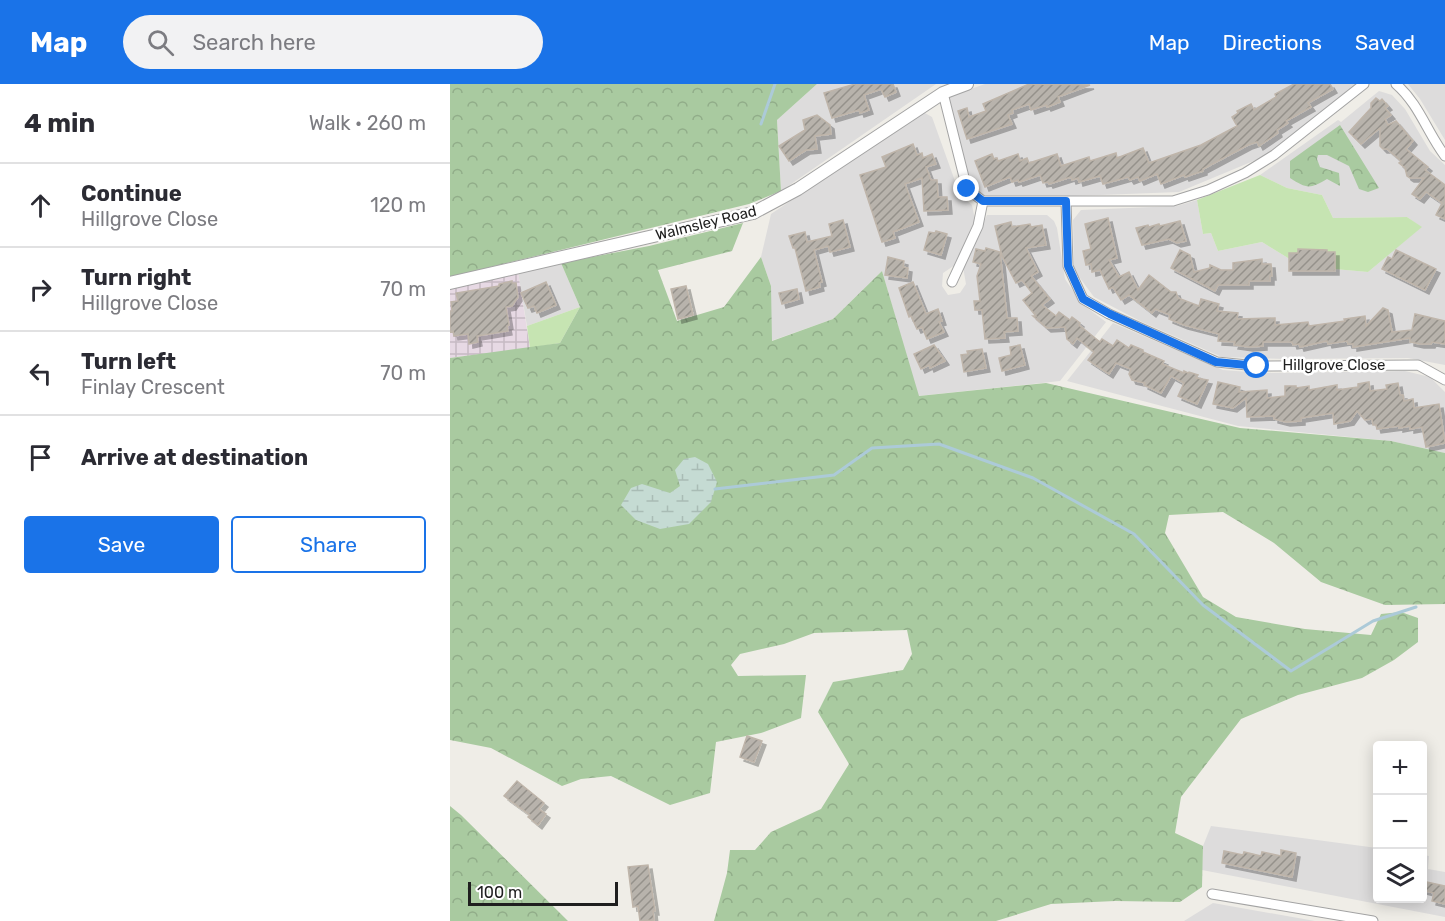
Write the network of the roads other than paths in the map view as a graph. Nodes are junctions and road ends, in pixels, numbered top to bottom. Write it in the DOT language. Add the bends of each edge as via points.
graph roads {
  1 [pos="1364,84"];
  2 [pos="1396,84"];
  3 [pos="959,85"];
  4 [pos="943,93"];
  5 [pos="1445,156"];
  6 [pos="983,201"];
  7 [pos="1066,201"];
  8 [pos="952,282"];
  9 [pos="450,283"];
  10 [pos="1445,380"];
  11 [pos="1212,894"];
  12 [pos="1373,921"];
  1 -- 7 [label="street" via="1274,155 1208,190 1173,201"];
  2 -- 5 [label="street" via="1416,106"];
  3 -- 4 [label="street, Walmsley Road"];
  4 -- 6 [label="street" via="967,189"];
  4 -- 9 [label="street, Walmsley Road" via="798,189 753,213"];
  6 -- 7 [label="street"];
  6 -- 8 [label="street" via="978,226"];
  7 -- 10 [label="street, Hillgrove Close" via="1068,266 1083,299 1110,314 1216,362 1257,366 1418,365"];
  11 -- 12 [label="street"];
}
